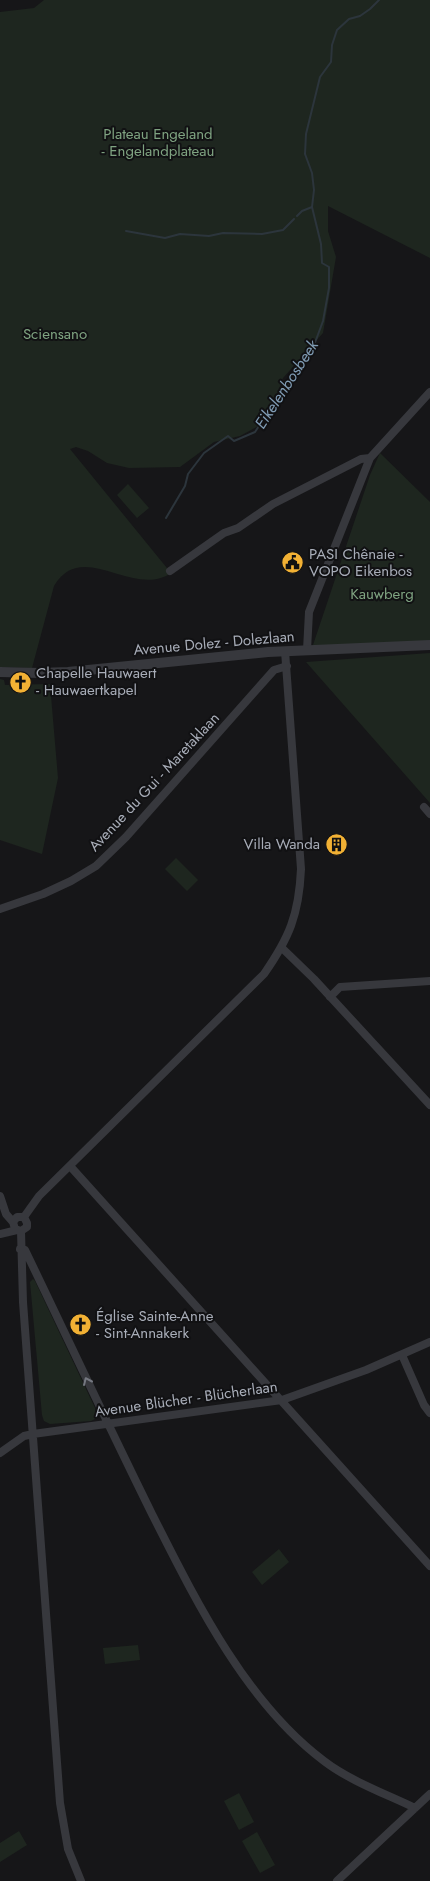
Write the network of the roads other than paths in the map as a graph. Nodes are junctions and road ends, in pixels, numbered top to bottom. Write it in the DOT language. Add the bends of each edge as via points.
graph roads {
  1 [pos="430,392"];
  2 [pos="370,458"];
  3 [pos="170,571"];
  4 [pos="430,644"];
  5 [pos="307,650"];
  6 [pos="285,651"];
  7 [pos="287,666"];
  8 [pos="0,672"];
  9 [pos="424,807"];
  10 [pos="430,814"];
  11 [pos="0,910"];
  12 [pos="282,948"];
  13 [pos="430,981"];
  14 [pos="330,997"];
  15 [pos="430,1105"];
  16 [pos="70,1166"];
  17 [pos="0,1196"];
  18 [pos="18,1223"];
  19 [pos="0,1233"];
  20 [pos="20,1249"];
  21 [pos="430,1342"];
  22 [pos="402,1355"];
  23 [pos="282,1400"];
  24 [pos="430,1413"];
  25 [pos="108,1425"];
  26 [pos="33,1434"];
  27 [pos="0,1453"];
  28 [pos="430,1566"];
  29 [pos="430,1794"];
  30 [pos="415,1808"];
  31 [pos="81,1881"];
  32 [pos="337,1881"];
  1 -- 2 [label="street"];
  2 -- 3 [label="street" via="361,459 273,504"];
  2 -- 5 [label="street" via="309,612"];
  4 -- 5 [label="street, Avenue Dolez - Dolezlaan"];
  5 -- 6 [label="street, Avenue Dolez - Dolezlaan"];
  6 -- 7 [label="street"];
  6 -- 8 [label="street, Avenue Dolez - Dolezlaan" via="68,672"];
  7 -- 11 [label="street, Avenue du Gui - Maretaklaan" via="274,670 126,837 96,866 71,881"];
  7 -- 12 [label="street" via="300,891 296,913"];
  9 -- 10 [label="street"];
  12 -- 14 [label="street"];
  12 -- 16 [label="street" via="264,974"];
  13 -- 14 [label="street" via="340,987"];
  14 -- 15 [label="street"];
  16 -- 18 [label="street"];
  16 -- 23 [label="street"];
  17 -- 18 [label="street" via="6,1214"];
  18 -- 19 [label="street"];
  18 -- 20 [label="street"];
  25 -- 20 [label="street, one-way" via="25,1250"];
  20 -- 26 [label="street"];
  21 -- 22 [label="street, Avenue Blücher - Blücherlaan"];
  22 -- 23 [label="street, Avenue Blücher - Blücherlaan"];
  22 -- 24 [label="street"];
  23 -- 25 [label="street, Avenue Blücher - Blücherlaan"];
  23 -- 28 [label="street"];
  25 -- 26 [label="street, Avenue Blücher - Blücherlaan"];
  25 -- 30 [label="street" via="207,1618 272,1713 325,1762"];
  26 -- 27 [label="street, Avenue Blücher - Blücherlaan" via="24,1436"];
  26 -- 31 [label="street" via="60,1803 68,1850"];
  29 -- 30 [label="street"];
  30 -- 32 [label="street"];
}
